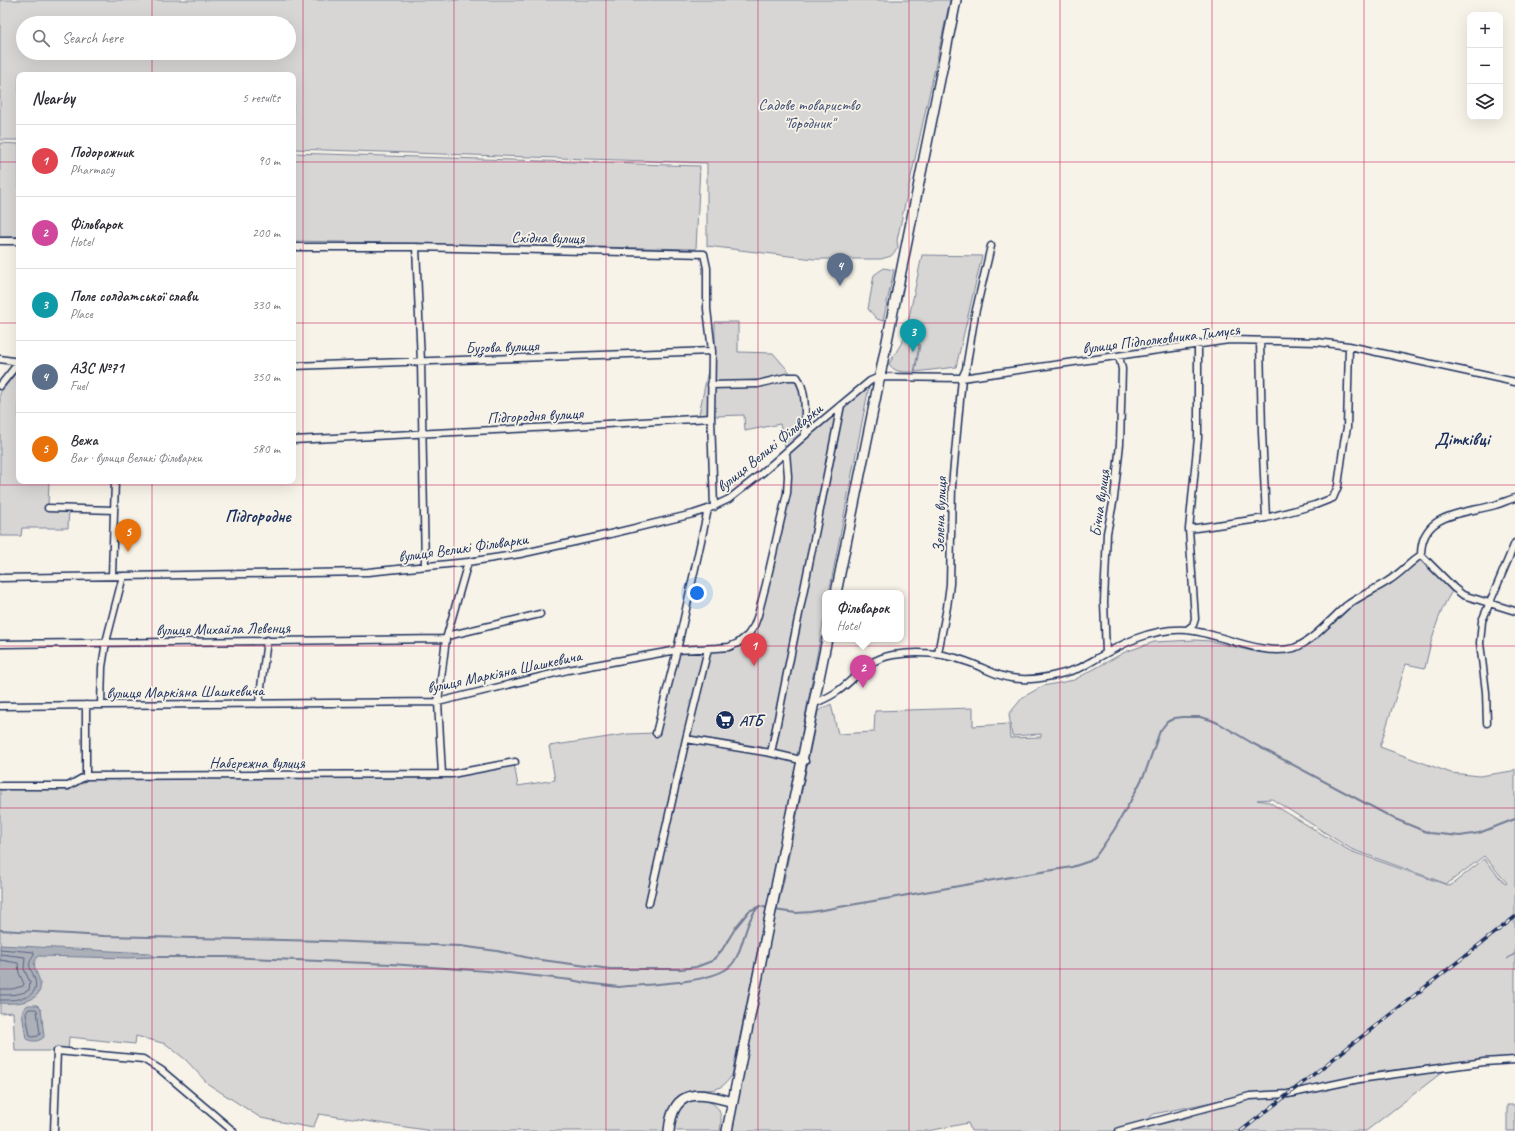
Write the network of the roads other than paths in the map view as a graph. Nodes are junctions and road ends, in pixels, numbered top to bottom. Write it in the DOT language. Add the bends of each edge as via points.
graph roads {
  1 [pos="956,0"];
  2 [pos="0,240"];
  3 [pos="16,241"];
  4 [pos="416,246"];
  5 [pos="991,246"];
  6 [pos="296,247"];
  7 [pos="1260,341"];
  8 [pos="1198,345"];
  9 [pos="1349,346"];
  10 [pos="712,351"];
  11 [pos="1119,356"];
  12 [pos="0,359"];
  13 [pos="16,362"];
  14 [pos="421,362"];
  15 [pos="16,366"];
  16 [pos="296,366"];
  17 [pos="879,376"];
  18 [pos="962,378"];
  19 [pos="1515,382"];
  20 [pos="711,385"];
  21 [pos="0,386"];
  22 [pos="841,405"];
  23 [pos="711,418"];
  24 [pos="423,434"];
  25 [pos="805,435"];
  26 [pos="296,440"];
  27 [pos="786,452"];
  28 [pos="115,484"];
  29 [pos="1515,498"];
  30 [pos="48,508"];
  31 [pos="711,508"];
  32 [pos="114,510"];
  33 [pos="1266,518"];
  34 [pos="1189,529"];
  35 [pos="1515,544"];
  36 [pos="1421,555"];
  37 [pos="468,562"];
  38 [pos="425,566"];
  39 [pos="112,576"];
  40 [pos="123,576"];
  41 [pos="0,578"];
  42 [pos="837,590"];
  43 [pos="1489,603"];
  44 [pos="1515,611"];
  45 [pos="540,614"];
  46 [pos="1187,630"];
  47 [pos="447,638"];
  48 [pos="267,640"];
  49 [pos="106,642"];
  50 [pos="826,642"];
  51 [pos="0,644"];
  52 [pos="708,649"];
  53 [pos="677,650"];
  54 [pos="938,653"];
  55 [pos="1106,653"];
  56 [pos="438,702"];
  57 [pos="259,703"];
  58 [pos="813,704"];
  59 [pos="86,705"];
  60 [pos="101,705"];
  61 [pos="0,706"];
  62 [pos="1487,723"];
  63 [pos="656,733"];
  64 [pos="686,739"];
  65 [pos="771,753"];
  66 [pos="803,761"];
  67 [pos="515,762"];
  68 [pos="442,774"];
  69 [pos="86,776"];
  70 [pos="0,786"];
  71 [pos="649,903"];
  72 [pos="1515,1060"];
  73 [pos="733,1102"];
  74 [pos="54,1131"];
  75 [pos="233,1131"];
  76 [pos="669,1131"];
  77 [pos="727,1131"];
  78 [pos="1119,1131"];
  1 -- 17 [label="highway"];
  2 -- 3 [label="street"];
  4 -- 6 [label="street, Східна вулиця"];
  4 -- 10 [label="street, Східна вулиця" via="704,254"];
  4 -- 14 [label="street"];
  5 -- 18 [label="street, Зелена вулиця" via="975,314 966,370"];
  7 -- 8 [label="street, вулиця Підполковника Тимуся" via="1229,340"];
  7 -- 9 [label="street, вулиця Підполковника Тимуся" via="1317,342"];
  7 -- 33 [label="street"];
  8 -- 11 [label="street, вулиця Підполковника Тимуся"];
  8 -- 34 [label="street" via="1198,438"];
  9 -- 19 [label="street, вулиця Підполковника Тимуся"];
  9 -- 33 [label="street" via="1347,428 1336,494 1333,498 1315,505"];
  10 -- 14 [label="street, Бузова вулиця"];
  10 -- 20 [label="street"];
  11 -- 18 [label="street, вулиця Підполковника Тимуся"];
  11 -- 55 [label="street, Бічна вулиця" via="1122,369 1120,444 1107,533 1104,602"];
  12 -- 13 [label="street"];
  14 -- 16 [label="street, Бузова вулиця"];
  14 -- 24 [label="street"];
  15 -- 21 [label="street"];
  17 -- 18 [label="street, вулиця Підполковника Тимуся"];
  17 -- 22 [label="street, вулиця Великі Фільварки"];
  17 -- 42 [label="highway"];
  18 -- 54 [label="street, Зелена вулиця" via="952,486 950,584"];
  20 -- 23 [label="street"];
  20 -- 25 [label="street" via="758,384 797,377 804,394"];
  22 -- 25 [label="street, вулиця Великі Фільварки"];
  22 -- 65 [label="street"];
  23 -- 24 [label="street, Підгородня вулиця"];
  23 -- 31 [label="street"];
  24 -- 26 [label="street, Підгородня вулиця"];
  24 -- 38 [label="street"];
  25 -- 27 [label="street, вулиця Великі Фільварки"];
  27 -- 31 [label="street, вулиця Великі Фільварки" via="738,493"];
  27 -- 52 [label="street, вулиця Маркіяна Шашкевича" via="786,493 754,626 738,643 729,647"];
  28 -- 32 [label="street"];
  29 -- 36 [label="street" via="1456,513 1437,522 1423,541"];
  30 -- 32 [label="street"];
  31 -- 37 [label="street, вулиця Великі Фільварки" via="679,518 534,551"];
  31 -- 53 [label="street"];
  32 -- 39 [label="street"];
  33 -- 34 [label="street"];
  34 -- 46 [label="street" via="1195,619"];
  35 -- 43 [label="street"];
  36 -- 43 [label="street" via="1463,595"];
  36 -- 46 [label="street" via="1388,582 1347,605 1321,630 1295,647 1257,648 1211,634"];
  37 -- 38 [label="street, вулиця Великі Фільварки"];
  37 -- 47 [label="street"];
  38 -- 40 [label="street, вулиця Великі Фільварки" via="368,572"];
  39 -- 40 [label="street, вулиця Великі Фільварки"];
  39 -- 41 [label="street, вулиця Великі Фільварки"];
  40 -- 49 [label="street"];
  43 -- 44 [label="street"];
  43 -- 62 [label="street" via="1482,620 1480,643"];
  45 -- 47 [label="street, вулиця Михайла Левенця"];
  46 -- 55 [label="street" via="1160,632 1134,638"];
  47 -- 48 [label="street, вулиця Михайла Левенця"];
  47 -- 56 [label="street"];
  48 -- 49 [label="street, вулиця Михайла Левенця"];
  48 -- 57 [label="street"];
  49 -- 51 [label="street, вулиця Михайла Левенця"];
  49 -- 60 [label="street" via="102,667"];
  50 -- 58 [label="highway"];
  52 -- 53 [label="street, вулиця Маркіяна Шашкевича"];
  52 -- 64 [label="street"];
  53 -- 56 [label="street, вулиця Маркіяна Шашкевича" via="568,670"];
  53 -- 63 [label="street"];
  54 -- 55 [label="street" via="969,662 997,675 1023,680 1071,671"];
  54 -- 58 [label="street" via="880,658 859,671 838,691"];
  56 -- 57 [label="street, вулиця Маркіяна Шашкевича"];
  56 -- 68 [label="street"];
  57 -- 60 [label="street, вулиця Маркіяна Шашкевича"];
  58 -- 66 [label="highway"];
  59 -- 60 [label="street, вулиця Маркіяна Шашкевича"];
  59 -- 61 [label="street, вулиця Маркіяна Шашкевича"];
  59 -- 69 [label="street"];
  64 -- 65 [label="street"];
  64 -- 71 [label="street"];
  65 -- 66 [label="street"];
  66 -- 73 [label="highway"];
  67 -- 68 [label="street, Набережна вулиця"];
  68 -- 69 [label="street, Набережна вулиця"];
  69 -- 70 [label="street, Набережна вулиця" via="68,786"];
  72 -- 78 [label="street" via="1359,1079 1288,1094 1250,1096"];
  73 -- 76 [label="highway" via="708,1095 687,1098 673,1111"];
  73 -- 77 [label="highway"];
  74 -- 75 [label="street" via="57,1051 143,1059 161,1070"];
}
